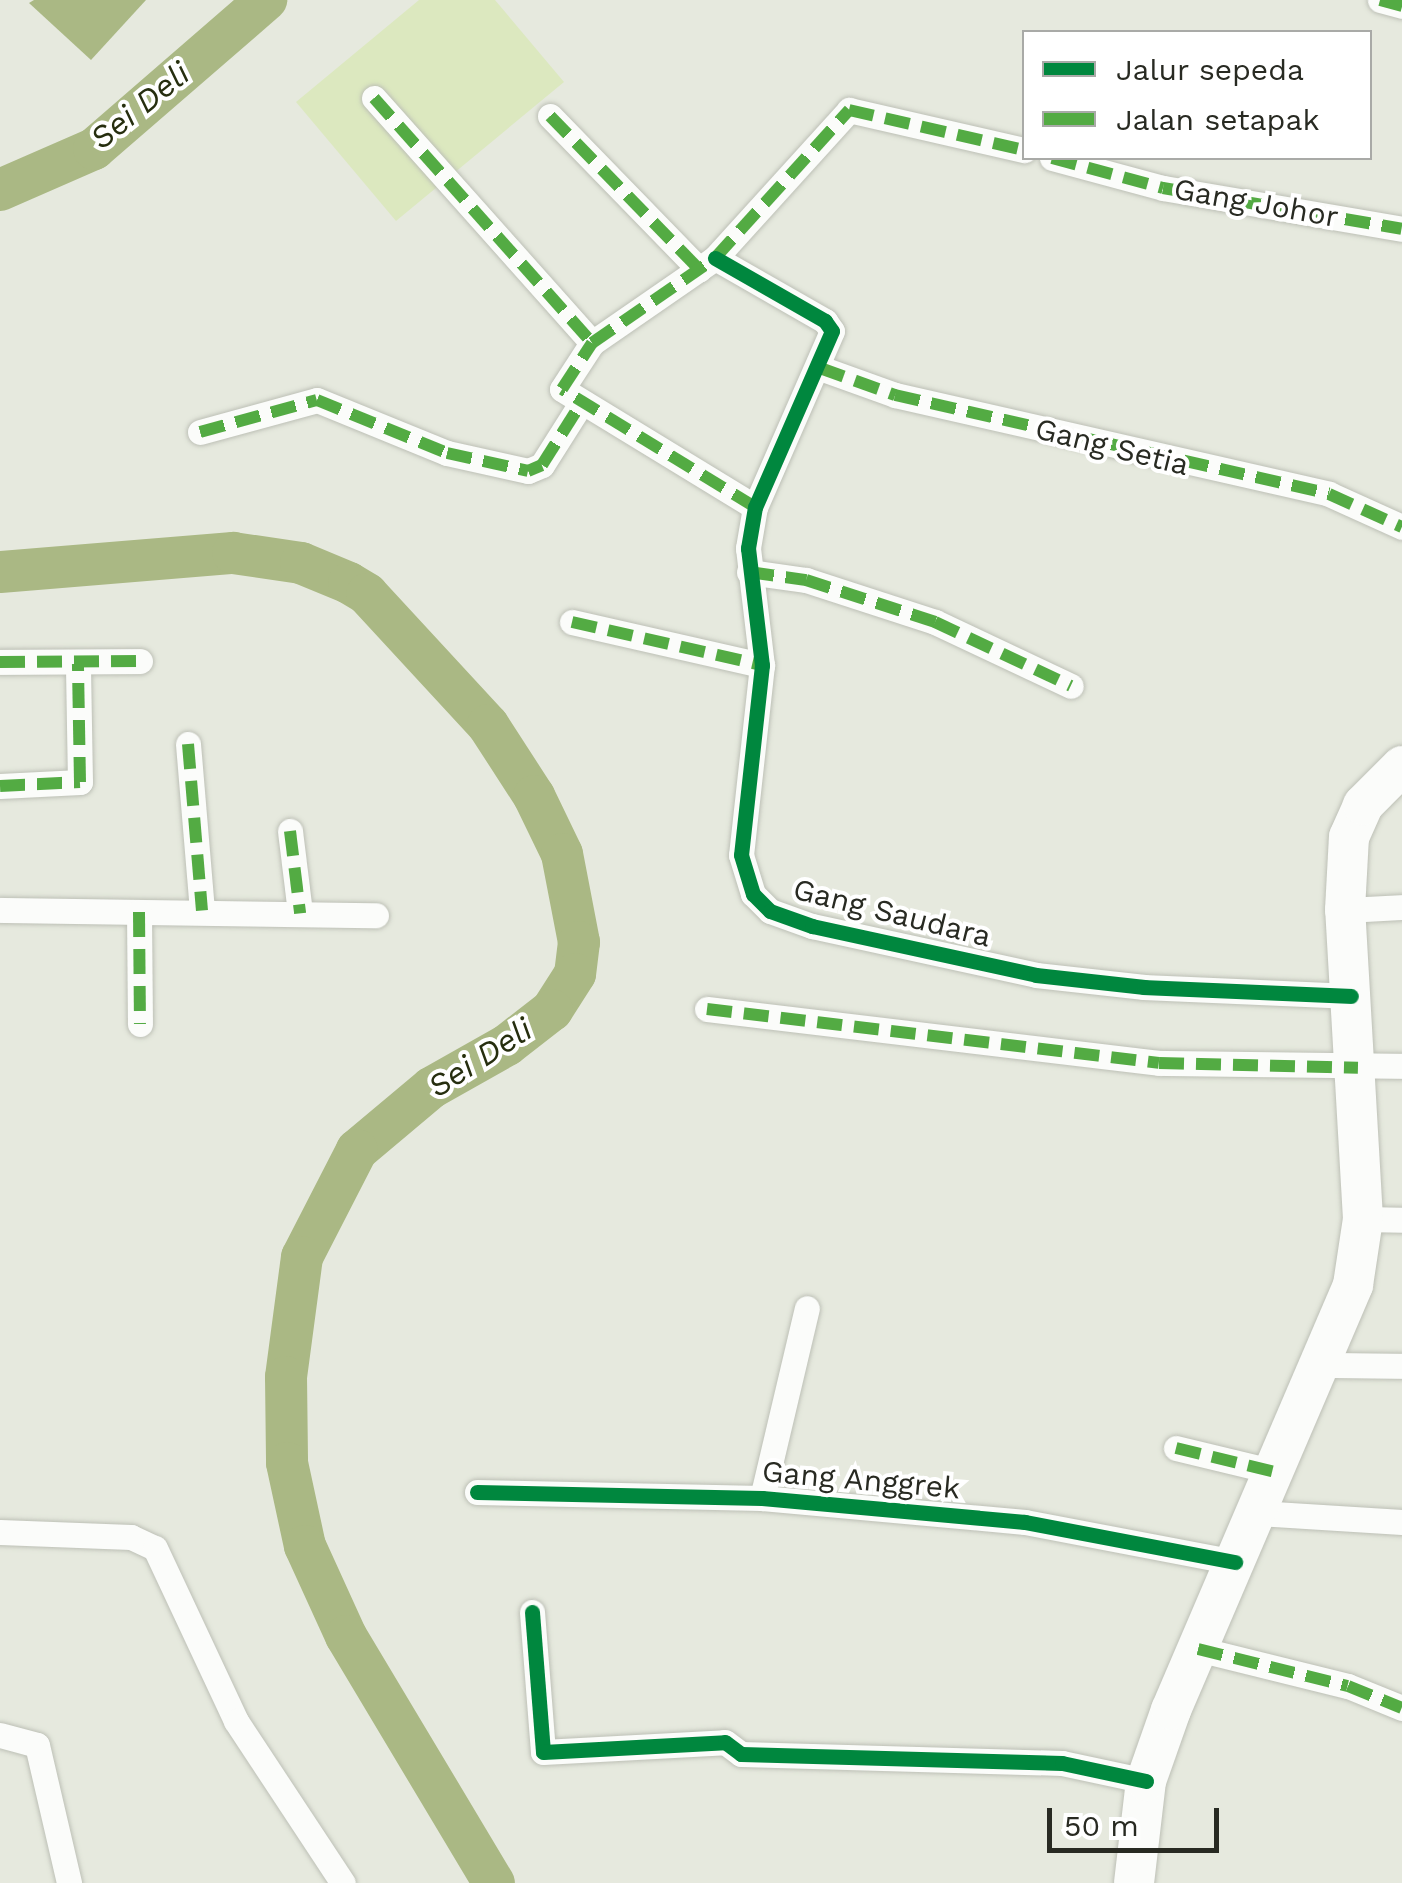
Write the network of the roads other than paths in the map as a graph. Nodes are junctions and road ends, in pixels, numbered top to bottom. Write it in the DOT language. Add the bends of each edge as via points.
graph roads {
  1 [pos="1380,0"];
  2 [pos="1402,6"];
  3 [pos="374,98"];
  4 [pos="550,116"];
  5 [pos="1022,150"];
  6 [pos="1059,160"];
  7 [pos="1402,229"];
  8 [pos="707,264"];
  9 [pos="592,343"];
  10 [pos="820,368"];
  11 [pos="571,397"];
  12 [pos="200,432"];
  13 [pos="755,507"];
  14 [pos="1402,526"];
  15 [pos="750,572"];
  16 [pos="572,622"];
  17 [pos="140,661"];
  18 [pos="0,662"];
  19 [pos="78,664"];
  20 [pos="762,665"];
  21 [pos="1070,686"];
  22 [pos="188,744"];
  23 [pos="1402,766"];
  24 [pos="0,786"];
  25 [pos="290,831"];
  26 [pos="1402,907"];
  27 [pos="0,910"];
  28 [pos="202,910"];
  29 [pos="1344,910"];
  30 [pos="139,912"];
  31 [pos="300,913"];
  32 [pos="376,914"];
  33 [pos="1351,996"];
  34 [pos="707,1009"];
  35 [pos="140,1024"];
  36 [pos="1402,1066"];
  37 [pos="1358,1068"];
  38 [pos="1382,1220"];
  39 [pos="807,1308"];
  40 [pos="1324,1365"];
  41 [pos="1402,1366"];
  42 [pos="1176,1448"];
  43 [pos="1275,1472"];
  44 [pos="477,1492"];
  45 [pos="762,1498"];
  46 [pos="1258,1513"];
  47 [pos="1402,1522"];
  48 [pos="0,1532"];
  49 [pos="1235,1562"];
  50 [pos="532,1612"];
  51 [pos="1198,1648"];
  52 [pos="1402,1708"];
  53 [pos="0,1735"];
  54 [pos="1146,1781"];
  55 [pos="69,1883"];
  56 [pos="343,1883"];
  57 [pos="1134,1883"];
  1 -- 2 [label="street"];
  3 -- 9 [label="street"];
  4 -- 8 [label="street"];
  5 -- 8 [label="street" via="849,110"];
  6 -- 7 [label="street, Gang Johor" via="1163,188"];
  8 -- 9 [label="street"];
  8 -- 10 [label="street" via="825,321 832,332"];
  9 -- 11 [label="street"];
  10 -- 13 [label="street"];
  10 -- 14 [label="street, Gang Setia" via="895,396 1329,494"];
  11 -- 12 [label="street" via="542,465 528,471 448,452 316,400"];
  11 -- 13 [label="street"];
  13 -- 15 [label="street, Gang Saudara"];
  15 -- 20 [label="street, Gang Saudara"];
  15 -- 21 [label="street" via="806,580 936,622"];
  16 -- 20 [label="street"];
  17 -- 19 [label="street"];
  18 -- 19 [label="street"];
  19 -- 24 [label="street" via="80,782"];
  20 -- 33 [label="street, Gang Saudara" via="741,855 748,886 770,911 1036,975"];
  22 -- 28 [label="street"];
  23 -- 29 [label="main road" via="1354,821"];
  25 -- 31 [label="street"];
  26 -- 29 [label="street"];
  27 -- 30 [label="street"];
  28 -- 30 [label="street"];
  28 -- 31 [label="street"];
  29 -- 33 [label="main road"];
  30 -- 35 [label="street"];
  31 -- 32 [label="street"];
  33 -- 37 [label="main road"];
  34 -- 37 [label="street" via="1159,1063"];
  36 -- 37 [label="street"];
  37 -- 38 [label="main road"];
  38 -- 40 [label="main road"];
  39 -- 45 [label="street"];
  40 -- 41 [label="street"];
  40 -- 43 [label="main road"];
  42 -- 43 [label="street"];
  43 -- 46 [label="main road"];
  44 -- 45 [label="street, Gang Anggrek"];
  45 -- 49 [label="street, Gang Anggrek" via="1024,1522"];
  46 -- 47 [label="street"];
  46 -- 49 [label="main road"];
  48 -- 56 [label="street" via="131,1538 155,1548 236,1721"];
  49 -- 51 [label="main road"];
  50 -- 54 [label="street" via="544,1752 725,1742 741,1754 1062,1763"];
  51 -- 52 [label="street" via="1348,1686"];
  51 -- 54 [label="main road"];
  53 -- 55 [label="street" via="37,1745"];
  54 -- 57 [label="main road"];
}
